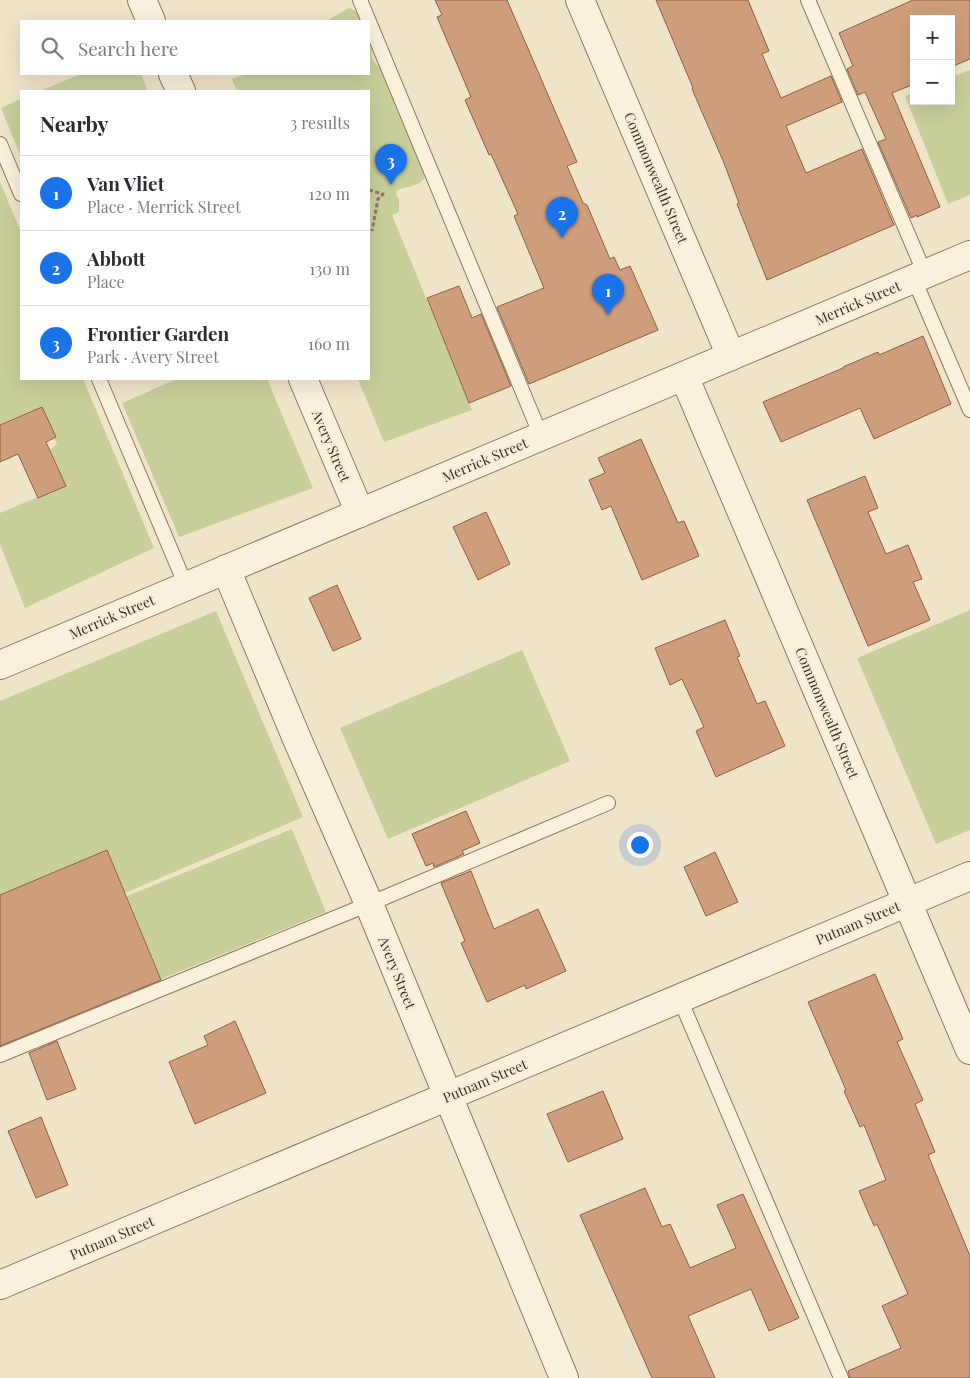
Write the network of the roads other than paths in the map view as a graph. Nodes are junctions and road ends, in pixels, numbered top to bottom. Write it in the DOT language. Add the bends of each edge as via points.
graph roads {
  1 [pos="142,0"];
  2 [pos="360,0"];
  3 [pos="580,0"];
  4 [pos="808,0"];
  5 [pos="151,20"];
  6 [pos="368,20"];
  7 [pos="370,24"];
  8 [pos="173,75"];
  9 [pos="181,90"];
  10 [pos="0,144"];
  11 [pos="20,192"];
  12 [pos="970,255"];
  13 [pos="919,277"];
  14 [pos="731,356"];
  15 [pos="684,376"];
  16 [pos="99,380"];
  17 [pos="303,380"];
  18 [pos="970,410"];
  19 [pos="541,436"];
  20 [pos="360,513"];
  21 [pos="226,569"];
  22 [pos="186,586"];
  23 [pos="1,662"];
  24 [pos="608,803"];
  25 [pos="970,876"];
  26 [pos="907,903"];
  27 [pos="370,904"];
  28 [pos="680,999"];
  29 [pos="970,1050"];
  30 [pos="0,1055"];
  31 [pos="448,1097"];
  32 [pos="0,1285"];
  33 [pos="564,1378"];
  34 [pos="841,1378"];
  1 -- 5 [label="street"];
  2 -- 6 [label="lane"];
  3 -- 14 [label="street, Commonwealth Street"];
  4 -- 13 [label="lane"];
  7 -- 19 [label="lane"];
  8 -- 9 [label="street"];
  10 -- 11 [label="lane"];
  12 -- 13 [label="street, Merrick Street"];
  13 -- 14 [label="street, Merrick Street"];
  13 -- 18 [label="lane"];
  14 -- 15 [label="street, Merrick Street"];
  15 -- 19 [label="street, Merrick Street"];
  15 -- 26 [label="street, Commonwealth Street"];
  16 -- 22 [label="lane"];
  17 -- 20 [label="street, Avery Street"];
  19 -- 20 [label="street, Merrick Street"];
  20 -- 21 [label="street, Merrick Street"];
  21 -- 22 [label="street, Merrick Street"];
  21 -- 27 [label="street, Avery Street"];
  22 -- 23 [label="street, Merrick Street"];
  24 -- 27 [label="lane"];
  25 -- 26 [label="street, Putnam Street"];
  26 -- 28 [label="street, Putnam Street"];
  26 -- 29 [label="street, Commonwealth Street"];
  27 -- 30 [label="lane"];
  27 -- 31 [label="street, Avery Street"];
  28 -- 31 [label="street, Putnam Street"];
  28 -- 34 [label="lane"];
  31 -- 32 [label="street, Putnam Street"];
  31 -- 33 [label="street, Avery Street"];
}
